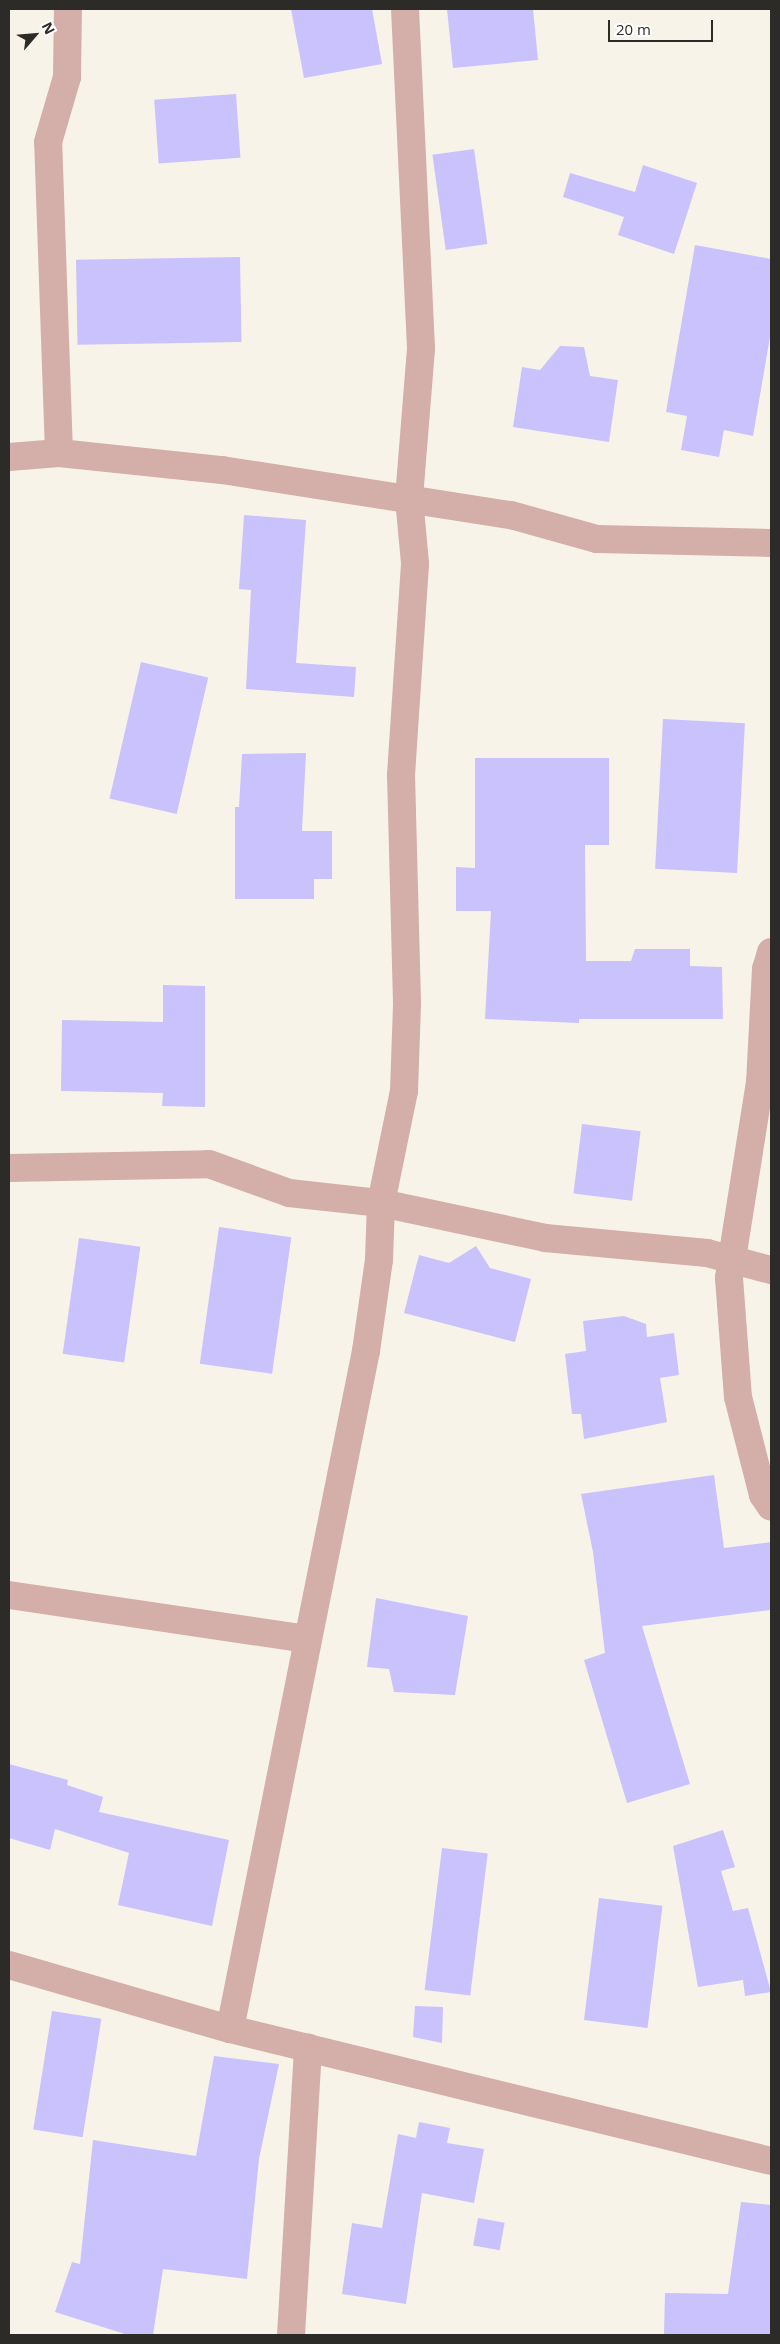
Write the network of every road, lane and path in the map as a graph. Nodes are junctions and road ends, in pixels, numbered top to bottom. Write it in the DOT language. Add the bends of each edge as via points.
graph roads {
  1 [pos="68,9"];
  2 [pos="405,11"];
  3 [pos="59,453"];
  4 [pos="9,457"];
  5 [pos="409,498"];
  6 [pos="771,543"];
  7 [pos="771,952"];
  8 [pos="9,1168"];
  9 [pos="381,1203"];
  10 [pos="731,1261"];
  11 [pos="771,1270"];
  12 [pos="771,1507"];
  13 [pos="9,1595"];
  14 [pos="308,1639"];
  15 [pos="9,1965"];
  16 [pos="230,2029"];
  17 [pos="308,2048"];
  18 [pos="771,2161"];
  19 [pos="291,2335"];
  1 -- 3 [label="street" via="68,77 48,142"];
  2 -- 5 [label="street" via="420,348"];
  3 -- 4 [label="street"];
  3 -- 5 [label="street" via="222,470"];
  5 -- 6 [label="street" via="511,515 597,540"];
  5 -- 9 [label="street" via="415,563 401,775 406,1032 404,1091"];
  7 -- 10 [label="street" via="766,969 760,1082"];
  8 -- 9 [label="street" via="209,1164 289,1193"];
  9 -- 10 [label="street" via="545,1238 707,1253"];
  9 -- 14 [label="street" via="378,1260 366,1352"];
  10 -- 11 [label="street"];
  10 -- 12 [label="street" via="729,1278 738,1397 762,1495"];
  13 -- 14 [label="street"];
  14 -- 16 [label="street"];
  15 -- 16 [label="street"];
  16 -- 17 [label="street"];
  17 -- 18 [label="street"];
  17 -- 19 [label="street"];
}
